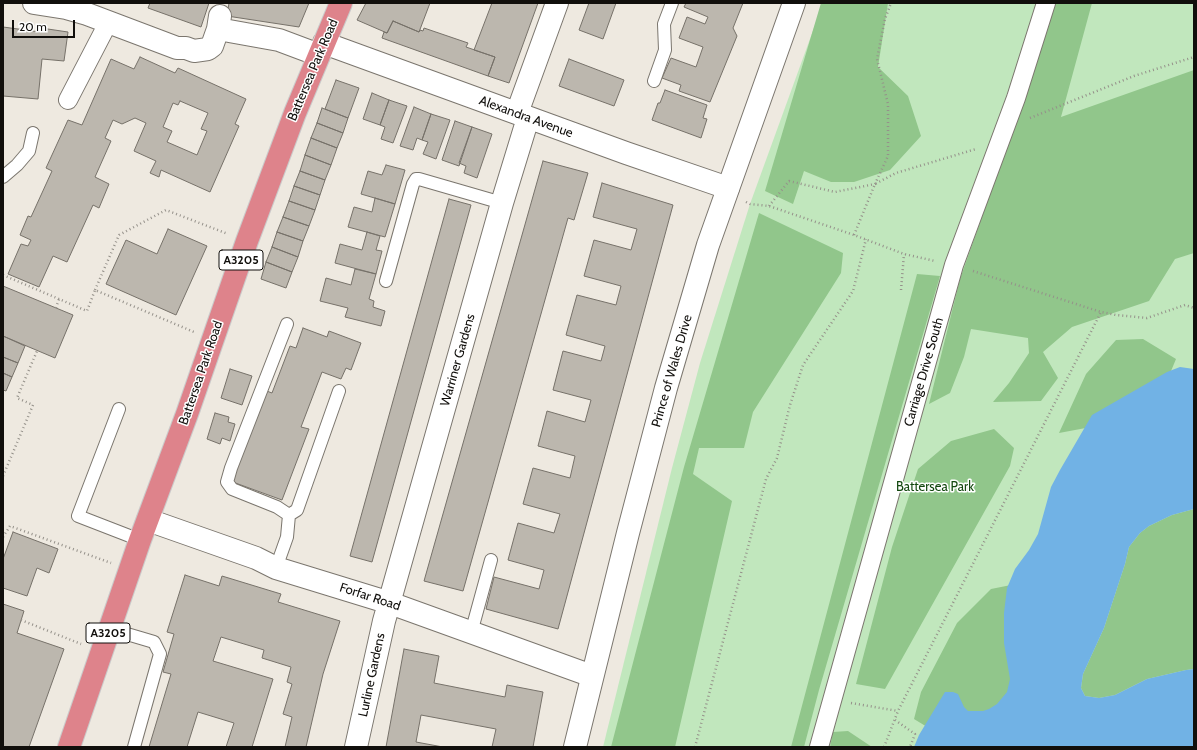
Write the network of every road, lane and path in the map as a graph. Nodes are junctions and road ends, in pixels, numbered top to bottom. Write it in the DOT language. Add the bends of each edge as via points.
graph roads {
  1 [pos="42,3"];
  2 [pos="341,3"];
  3 [pos="557,3"];
  4 [pos="672,3"];
  5 [pos="794,3"];
  6 [pos="891,3"];
  7 [pos="1046,3"];
  8 [pos="224,17"];
  9 [pos="108,23"];
  10 [pos="322,49"];
  11 [pos="1194,58"];
  12 [pos="654,81"];
  13 [pos="68,100"];
  14 [pos="523,115"];
  15 [pos="33,133"];
  16 [pos="1002,135"];
  17 [pos="3,177"];
  18 [pos="875,184"];
  19 [pos="728,188"];
  20 [pos="502,203"];
  21 [pos="769,206"];
  22 [pos="854,235"];
  23 [pos="866,239"];
  24 [pos="248,241"];
  25 [pos="904,254"];
  26 [pos="3,275"];
  27 [pos="386,281"];
  28 [pos="95,290"];
  29 [pos="901,290"];
  30 [pos="60,299"];
  31 [pos="56,308"];
  32 [pos="1101,312"];
  33 [pos="287,324"];
  34 [pos="213,340"];
  35 [pos="37,351"];
  36 [pos="339,391"];
  37 [pos="119,409"];
  38 [pos="3,476"];
  39 [pos="289,515"];
  40 [pos="144,530"];
  41 [pos="3,537"];
  42 [pos="491,560"];
  43 [pos="276,568"];
  44 [pos="130,570"];
  45 [pos="390,603"];
  46 [pos="21,620"];
  47 [pos="110,629"];
  48 [pos="471,633"];
  49 [pos="102,653"];
  50 [pos="592,676"];
  51 [pos="831,699"];
  52 [pos="898,712"];
  53 [pos="895,720"];
  54 [pos="69,747"];
  55 [pos="134,747"];
  56 [pos="356,747"];
  57 [pos="575,747"];
  58 [pos="695,747"];
  59 [pos="818,747"];
  60 [pos="884,747"];
  61 [pos="910,747"];
  1 -- 9 [label="street" via="87,14"];
  2 -- 10 [label="highway, Battersea Park Road / A3205"];
  3 -- 14 [label="street, Warriner Gardens"];
  4 -- 12 [label="lane" via="664,24 665,50"];
  5 -- 19 [label="street, Prince of Wales Drive"];
  6 -- 18 [label="path" via="877,60 888,104 888,156"];
  7 -- 16 [label="street, Carriage Drive South"];
  8 -- 9 [label="street" via="212,46 194,51 177,48"];
  8 -- 10 [label="street, Alexandra Avenue" via="279,40"];
  9 -- 13 [label="street"];
  10 -- 14 [label="street, Alexandra Avenue"];
  10 -- 24 [label="highway, Battersea Park Road / A3205" via="294,113"];
  11 -- 16 [label="path" via="1134,76"];
  14 -- 19 [label="street, Alexandra Avenue" via="626,154"];
  14 -- 20 [label="street, Warriner Gardens"];
  15 -- 17 [label="lane" via="29,151"];
  16 -- 18 [label="path" via="896,173"];
  16 -- 51 [label="street, Carriage Drive South" via="954,265"];
  18 -- 21 [label="path" via="835,192 789,181"];
  18 -- 22 [label="path"];
  19 -- 50 [label="street, Prince of Wales Drive" via="708,245 666,388"];
  20 -- 27 [label="lane" via="416,179"];
  20 -- 45 [label="street, Warriner Gardens"];
  23 -- 58 [label="path" via="853,291 803,365 777,458 766,479"];
  24 -- 28 [label="path" via="166,210 119,234"];
  24 -- 34 [label="highway, Battersea Park Road / A3205"];
  25 -- 29 [label="path"];
  26 -- 30 [label="path"];
  28 -- 30 [label="path" via="87,311"];
  28 -- 34 [label="path"];
  30 -- 31 [label="path"];
  32 -- 52 [label="path"];
  33 -- 39 [label="lane" via="227,482 232,489 277,507"];
  34 -- 40 [label="highway, Battersea Park Road / A3205"];
  35 -- 38 [label="path" via="17,398 33,405"];
  36 -- 39 [label="lane" via="297,510"];
  37 -- 40 [label="lane" via="78,516"];
  39 -- 43 [label="lane" via="287,537"];
  40 -- 43 [label="street, Forfar Road" via="256,558"];
  40 -- 44 [label="highway, Battersea Park Road / A3205"];
  41 -- 44 [label="path" via="10,526"];
  42 -- 48 [label="lane"];
  43 -- 45 [label="street, Forfar Road"];
  44 -- 47 [label="highway, Battersea Park Road / A3205"];
  45 -- 48 [label="street, Forfar Road"];
  45 -- 56 [label="street, Lurline Gardens"];
  46 -- 49 [label="path"];
  47 -- 49 [label="highway, Battersea Park Road / A3205"];
  47 -- 55 [label="lane" via="154,642 160,654"];
  48 -- 50 [label="street, Forfar Road"];
  49 -- 54 [label="highway, Battersea Park Road / A3205"];
  50 -- 57 [label="street, Prince of Wales Drive"];
  51 -- 52 [label="path"];
  51 -- 59 [label="street, Carriage Drive South"];
  52 -- 53 [label="path"];
  53 -- 60 [label="path"];
  53 -- 61 [label="path" via="915,734"];
}
